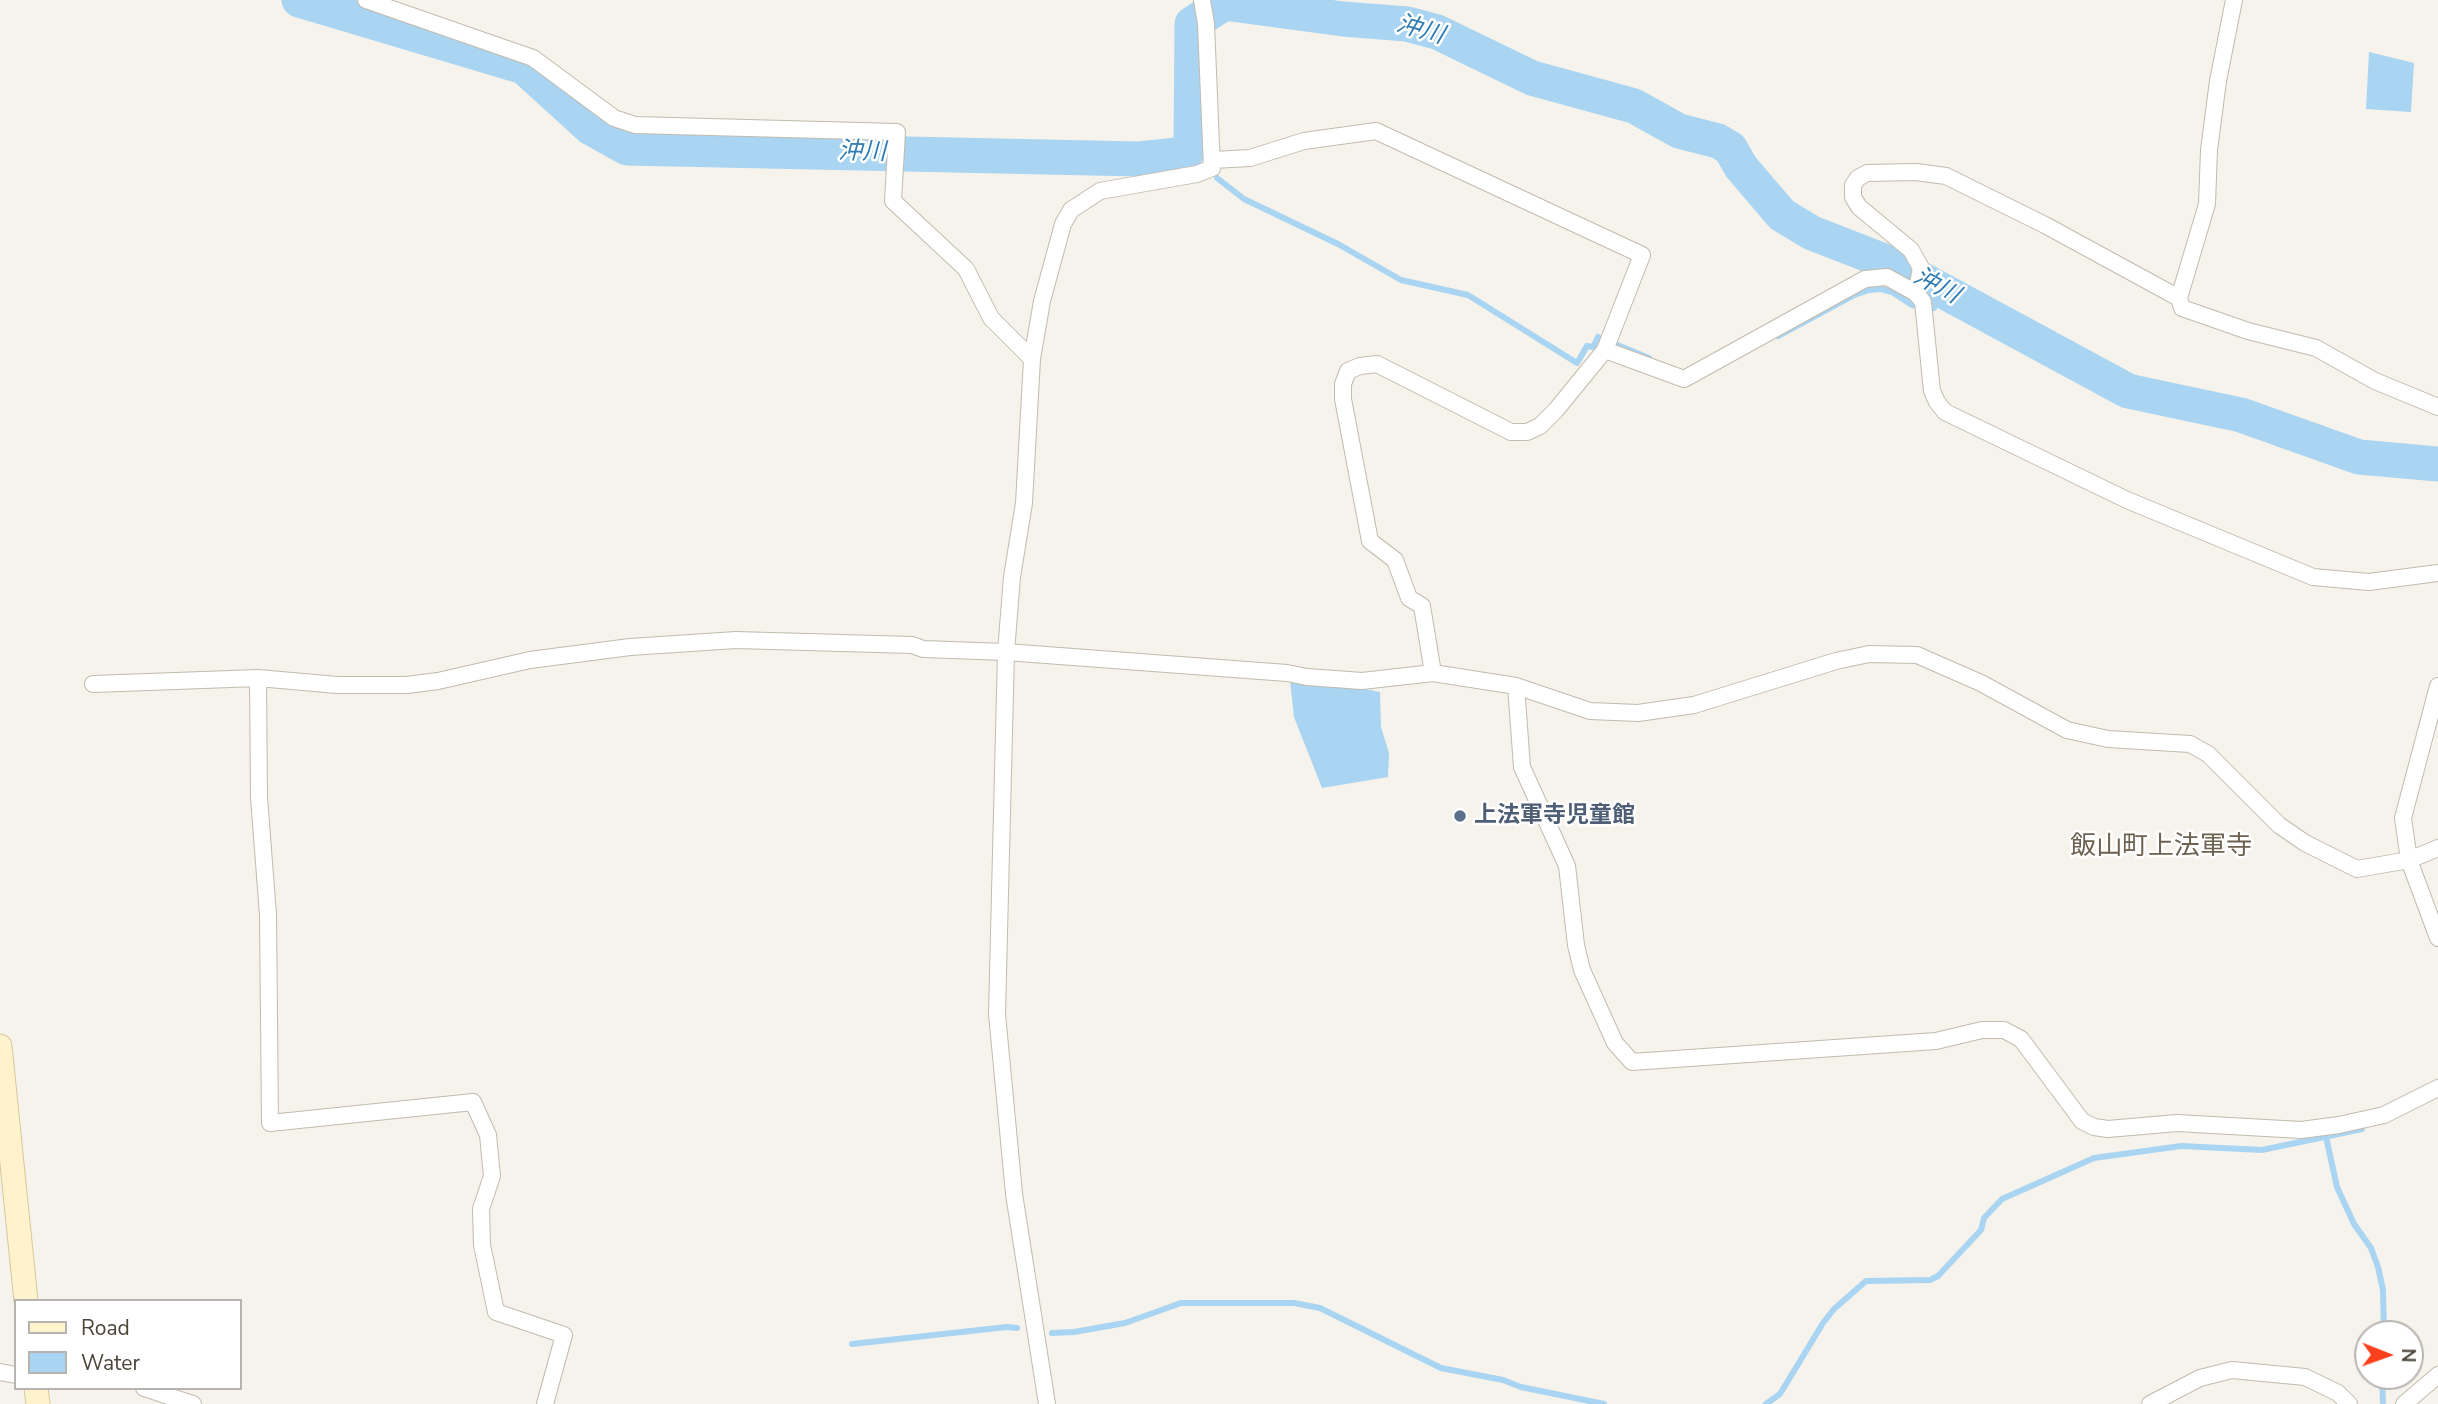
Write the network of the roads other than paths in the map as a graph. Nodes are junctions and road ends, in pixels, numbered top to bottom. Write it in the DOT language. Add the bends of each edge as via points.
graph roads {
  1 [pos="366,0"];
  2 [pos="2234,0"];
  3 [pos="1202,1"];
  4 [pos="1213,160"];
  5 [pos="1920,298"];
  6 [pos="2179,298"];
  7 [pos="1605,350"];
  8 [pos="1031,359"];
  9 [pos="2438,407"];
  10 [pos="2438,573"];
  11 [pos="1006,652"];
  12 [pos="1433,673"];
  13 [pos="258,678"];
  14 [pos="93,684"];
  15 [pos="1516,686"];
  16 [pos="2438,686"];
  17 [pos="2438,848"];
  18 [pos="2409,860"];
  19 [pos="2438,938"];
  20 [pos="0,1046"];
  21 [pos="2438,1088"];
  22 [pos="26,1299"];
  23 [pos="2438,1375"];
  24 [pos="150,1390"];
  25 [pos="193,1404"];
  26 [pos="545,1404"];
  27 [pos="1046,1404"];
  28 [pos="2150,1404"];
  29 [pos="2349,1404"];
  30 [pos="2404,1404"];
  1 -- 8 [label="street" via="533,58 614,118 635,125 897,132 892,201 966,268 991,318"];
  2 -- 6 [label="street" via="2218,81 2207,204"];
  3 -- 4 [label="street"];
  4 -- 7 [label="street" via="1250,158 1304,141 1376,131 1642,256"];
  4 -- 8 [label="street" via="1212,167 1196,174 1100,191 1071,210 1045,290"];
  5 -- 6 [label="street" via="1921,268 1911,250 1859,207 1853,197 1858,177 1916,172 1946,176"];
  5 -- 7 [label="street" via="1886,277 1864,279 1684,379"];
  5 -- 10 [label="street" via="1932,391 1945,412 2127,500 2313,577 2370,582"];
  6 -- 9 [label="street" via="2182,308 2316,348 2375,381"];
  7 -- 12 [label="street" via="1540,426 1527,432 1511,432 1377,364 1348,371 1343,399 1370,541 1395,560 1409,598 1422,606"];
  8 -- 11 [label="street" via="1024,503"];
  11 -- 12 [label="street" via="1362,681"];
  11 -- 13 [label="street" via="736,640 530,660 407,685"];
  11 -- 27 [label="street" via="998,1014 1014,1194"];
  12 -- 15 [label="street"];
  13 -- 14 [label="street"];
  13 -- 26 [label="street" via="259,797 268,915 270,1123 473,1102 488,1135 492,1176 481,1209 482,1245 496,1312 564,1335"];
  15 -- 18 [label="street" via="1590,710 1638,713 1694,705 1869,654 1917,655 1981,683 2067,730 2108,739 2190,744 2208,754 2278,825 2357,869"];
  15 -- 21 [label="street" via="1522,767 1567,866 1582,970 1615,1043 1632,1062 1936,1041 1982,1030 2004,1030 2021,1039 2082,1121 2108,1129 2176,1123 2301,1130 2384,1115"];
  16 -- 18 [label="street" via="2403,818"];
  17 -- 18 [label="street"];
  18 -- 19 [label="street"];
  20 -- 22 [label="street"];
  23 -- 30 [label="street"];
  24 -- 25 [label="street"];
  28 -- 29 [label="street" via="2200,1378 2232,1370 2305,1377 2338,1393"];
}
